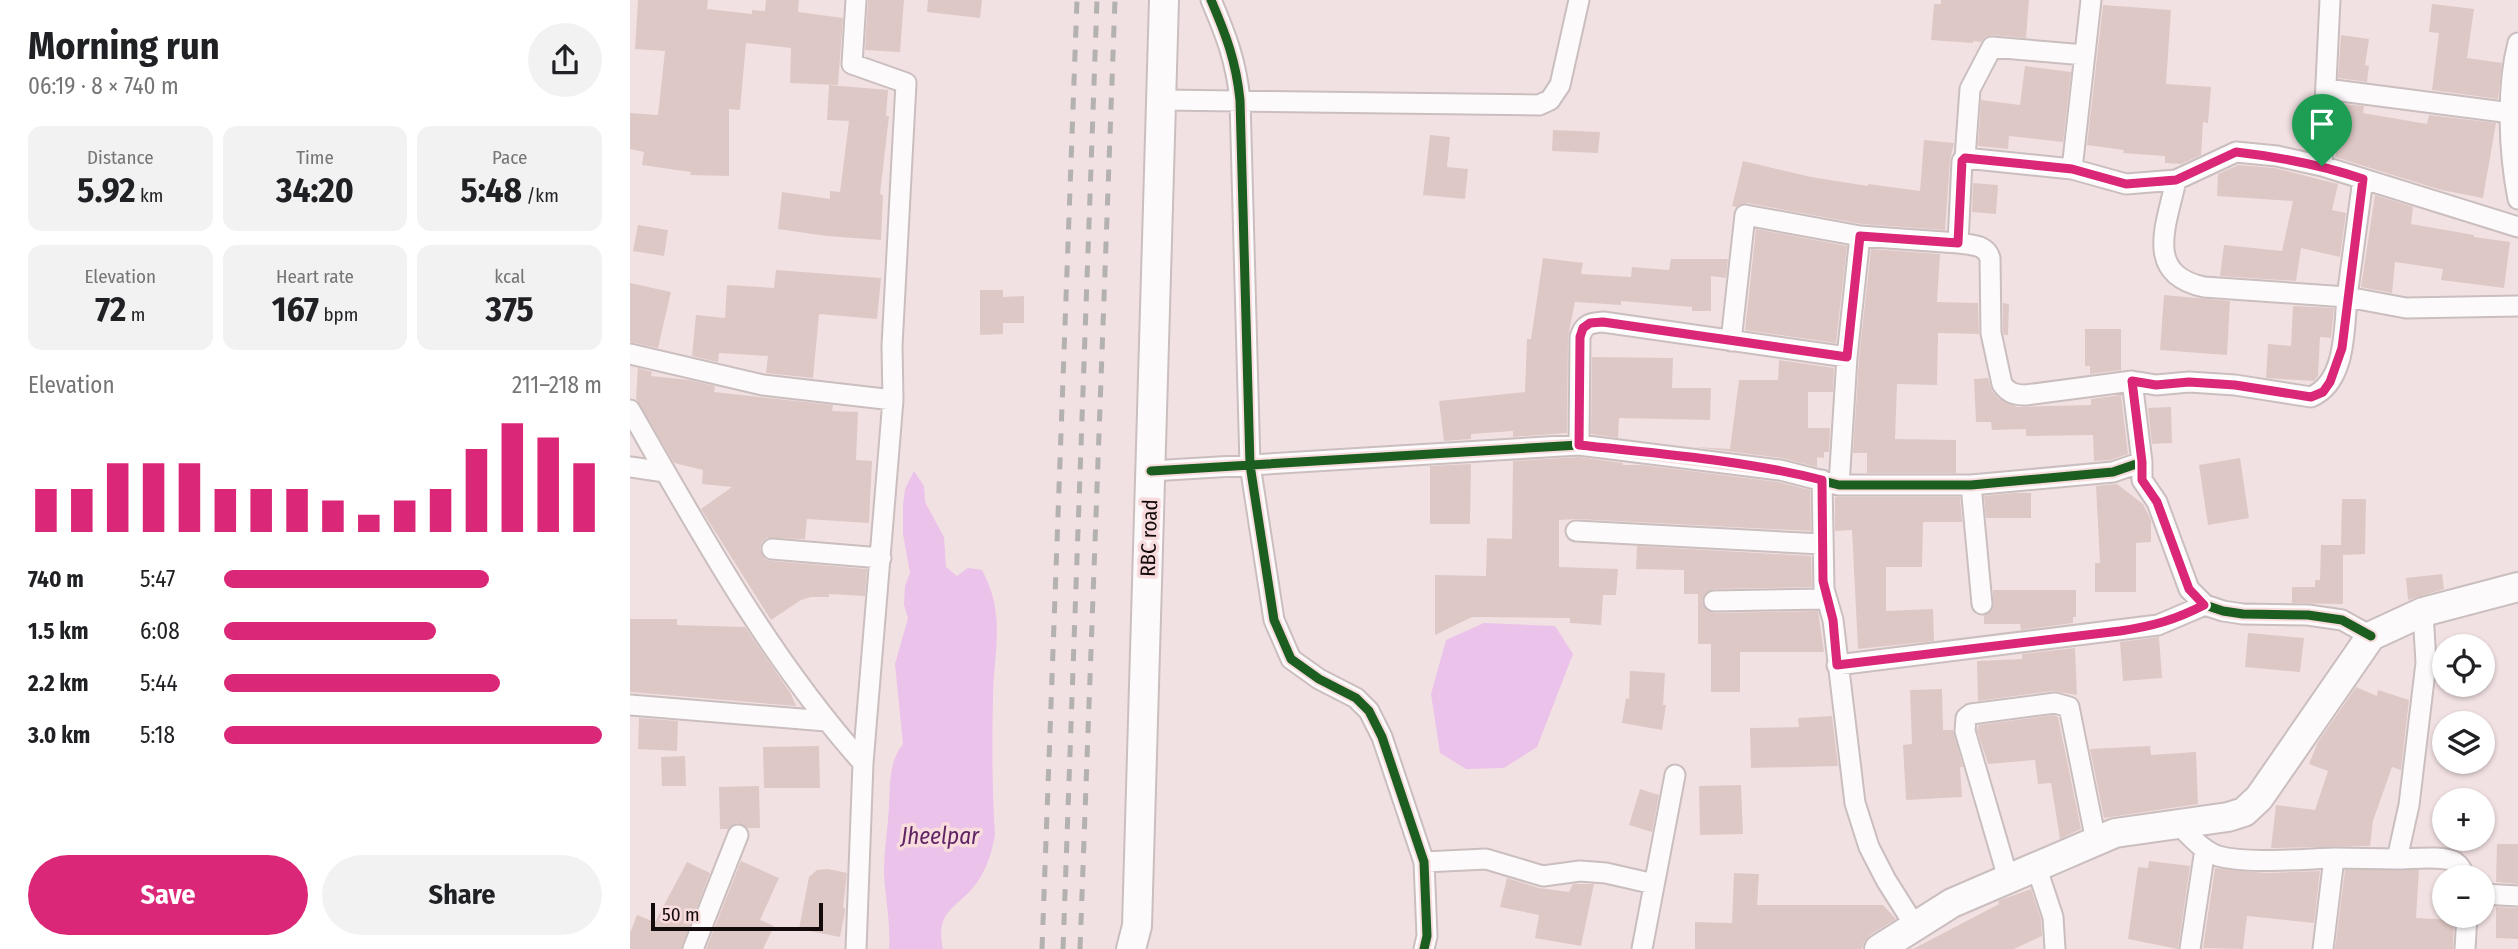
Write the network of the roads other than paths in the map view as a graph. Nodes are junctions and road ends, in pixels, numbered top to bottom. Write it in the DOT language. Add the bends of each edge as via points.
graph roads {
  1 [pos="856,0"];
  2 [pos="1164,0"];
  3 [pos="1211,0"];
  4 [pos="1580,0"];
  5 [pos="2091,0"];
  6 [pos="2330,0"];
  7 [pos="2517,50"];
  8 [pos="2085,55"];
  9 [pos="2326,89"];
  10 [pos="1163,100"];
  11 [pos="1240,100"];
  12 [pos="2511,113"];
  13 [pos="1965,158"];
  14 [pos="2322,166"];
  15 [pos="2072,169"];
  16 [pos="2363,179"];
  17 [pos="2176,180"];
  18 [pos="2518,199"];
  19 [pos="2518,227"];
  20 [pos="1860,236"];
  21 [pos="1958,243"];
  22 [pos="2347,297"];
  23 [pos="2518,306"];
  24 [pos="1731,341"];
  25 [pos="630,354"];
  26 [pos="1847,357"];
  27 [pos="2132,381"];
  28 [pos="893,400"];
  29 [pos="630,410"];
  30 [pos="1579,445"];
  31 [pos="2142,462"];
  32 [pos="1250,465"];
  33 [pos="630,467"];
  34 [pos="1151,471"];
  35 [pos="665,472"];
  36 [pos="1831,483"];
  37 [pos="1971,485"];
  38 [pos="1576,531"];
  39 [pos="1822,544"];
  40 [pos="772,550"];
  41 [pos="881,558"];
  42 [pos="2518,587"];
  43 [pos="1826,599"];
  44 [pos="1714,601"];
  45 [pos="1982,604"];
  46 [pos="2204,605"];
  47 [pos="2423,612"];
  48 [pos="2371,636"];
  49 [pos="1837,665"];
  50 [pos="630,705"];
  51 [pos="826,721"];
  52 [pos="863,763"];
  53 [pos="1675,775"];
  54 [pos="2179,825"];
  55 [pos="738,835"];
  56 [pos="2096,841"];
  57 [pos="2205,849"];
  58 [pos="2334,858"];
  59 [pos="2398,859"];
  60 [pos="1424,862"];
  61 [pos="2458,865"];
  62 [pos="2036,866"];
  63 [pos="2008,878"];
  64 [pos="1654,884"];
  65 [pos="2495,895"];
  66 [pos="2518,896"];
  67 [pos="1915,926"];
  68 [pos="2466,928"];
  69 [pos="1137,941"];
  70 [pos="693,949"];
  71 [pos="856,949"];
  72 [pos="1424,949"];
  73 [pos="1642,949"];
  74 [pos="1879,949"];
  75 [pos="2055,949"];
  76 [pos="2190,949"];
  77 [pos="2323,949"];
  78 [pos="2465,949"];
  1 -- 28 [label="street" via="852,64 906,83"];
  2 -- 10 [label="street, RBC road"];
  3 -- 11 [label="street" via="1234,60"];
  4 -- 11 [label="street" via="1560,85 1550,100 1539,105"];
  5 -- 8 [label="street"];
  6 -- 9 [label="street"];
  7 -- 12 [label="street"];
  8 -- 13 [label="street" via="1992,47 1970,89"];
  8 -- 15 [label="street"];
  9 -- 12 [label="street"];
  9 -- 14 [label="street"];
  10 -- 11 [label="street"];
  10 -- 34 [label="street, RBC road"];
  11 -- 32 [label="street"];
  12 -- 18 [label="street"];
  13 -- 15 [label="street"];
  13 -- 21 [label="street"];
  14 -- 16 [label="street"];
  14 -- 17 [label="street" via="2236,152"];
  15 -- 17 [label="street" via="2126,184"];
  16 -- 19 [label="street"];
  16 -- 22 [label="street"];
  17 -- 22 [label="street" via="2162,247 2165,262 2186,283"];
  20 -- 21 [label="street"];
  20 -- 24 [label="street" via="1745,215"];
  20 -- 26 [label="street"];
  21 -- 27 [label="street" via="1989,253 1991,333 2006,390 2026,395"];
  22 -- 23 [label="street" via="2406,307"];
  22 -- 27 [label="street" via="2342,348 2330,382 2323,392 2311,397 2235,385"];
  24 -- 26 [label="street"];
  24 -- 30 [label="street" via="1590,323 1583,328 1579,357"];
  25 -- 28 [label="street" via="763,385"];
  26 -- 36 [label="street"];
  27 -- 31 [label="street"];
  28 -- 41 [label="street"];
  29 -- 35 [label="street"];
  30 -- 32 [label="street"];
  30 -- 36 [label="street" via="1730,462"];
  31 -- 37 [label="street" via="2113,472"];
  31 -- 46 [label="street" via="2142,480 2157,502 2189,589"];
  32 -- 34 [label="street"];
  32 -- 60 [label="street" via="1274,620 1291,659 1356,698 1369,711"];
  33 -- 35 [label="street"];
  34 -- 69 [label="street, RBC road"];
  35 -- 51 [label="street" via="712,554"];
  36 -- 37 [label="street"];
  36 -- 39 [label="street"];
  37 -- 45 [label="street"];
  38 -- 39 [label="street"];
  39 -- 43 [label="street"];
  40 -- 41 [label="street"];
  41 -- 52 [label="street"];
  42 -- 47 [label="street"];
  43 -- 44 [label="street"];
  43 -- 49 [label="street"];
  46 -- 48 [label="street" via="2243,614 2342,620"];
  46 -- 49 [label="street" via="2158,625"];
  47 -- 48 [label="street"];
  47 -- 59 [label="street" via="2426,663"];
  48 -- 54 [label="street" via="2259,798 2244,812"];
  49 -- 67 [label="street" via="1858,814 1869,847"];
  50 -- 51 [label="street"];
  51 -- 52 [label="street"];
  52 -- 71 [label="street"];
  53 -- 64 [label="street"];
  54 -- 56 [label="street" via="2115,832"];
  54 -- 57 [label="street"];
  55 -- 70 [label="street"];
  56 -- 62 [label="street"];
  56 -- 63 [label="street" via="2069,707 2056,703 1971,714 1965,732"];
  57 -- 58 [label="street" via="2256,859"];
  57 -- 76 [label="street"];
  58 -- 59 [label="street"];
  58 -- 77 [label="street"];
  59 -- 61 [label="street" via="2445,859"];
  60 -- 64 [label="street" via="1486,859 1543,876 1606,873"];
  60 -- 72 [label="street"];
  62 -- 63 [label="street"];
  62 -- 75 [label="street" via="2053,917"];
  63 -- 67 [label="street"];
  64 -- 73 [label="street"];
  65 -- 66 [label="street"];
  67 -- 74 [label="street"];
  68 -- 78 [label="street"];
}
